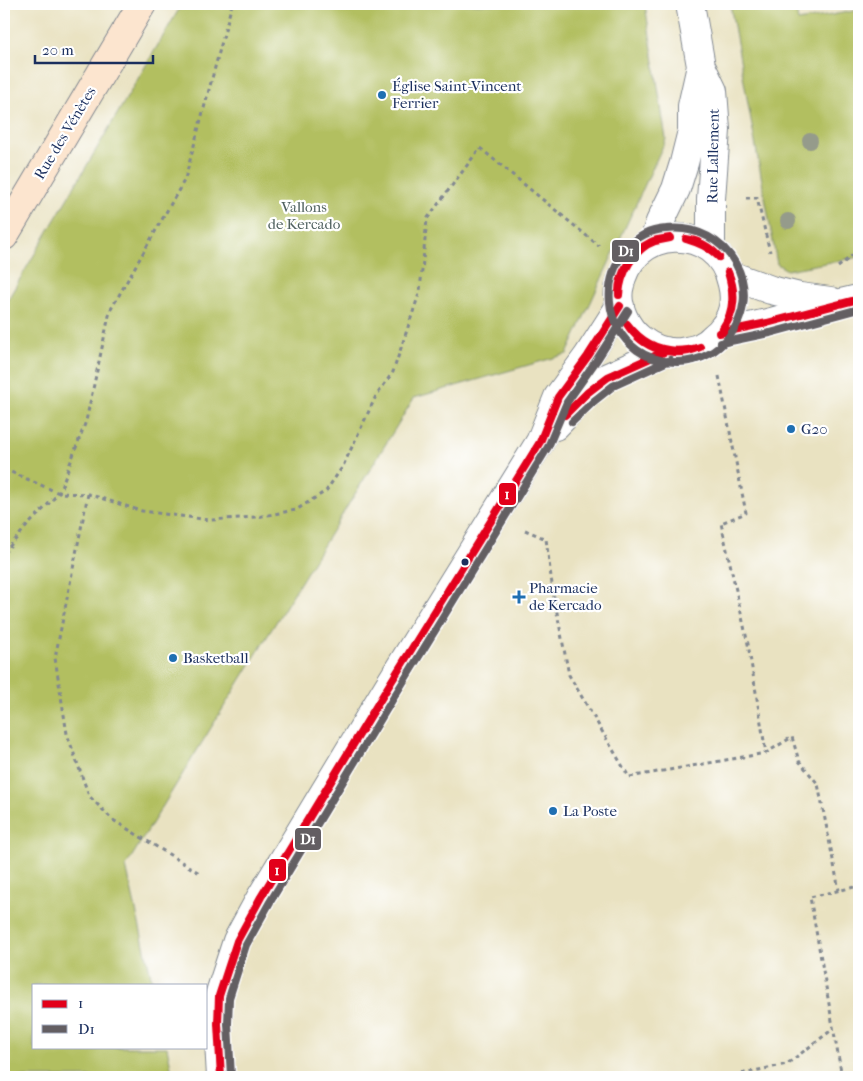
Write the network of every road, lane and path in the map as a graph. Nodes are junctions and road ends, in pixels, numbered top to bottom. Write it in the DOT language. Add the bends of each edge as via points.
graph roads {
  1 [pos="142,4"];
  2 [pos="232,4"];
  3 [pos="690,4"];
  4 [pos="701,66"];
  5 [pos="4,236"];
  6 [pos="654,241"];
  7 [pos="711,249"];
  8 [pos="626,266"];
  9 [pos="730,275"];
  10 [pos="850,301"];
  11 [pos="620,306"];
  12 [pos="719,333"];
  13 [pos="666,351"];
  14 [pos="718,368"];
  15 [pos="540,442"];
  16 [pos="4,469"];
  17 [pos="59,493"];
  18 [pos="88,494"];
  19 [pos="492,516"];
  20 [pos="4,553"];
  21 [pos="766,753"];
  22 [pos="201,874"];
  23 [pos="859,886"];
  24 [pos="839,890"];
  25 [pos="833,1029"];
  26 [pos="221,1077"];
  27 [pos="726,1077"];
  28 [pos="842,1077"];
  1 -- 5 [label="street, Rue des Vénètes"];
  2 -- 17 [label="path" via="185,179 110,311 86,421"];
  3 -- 4 [label="street, Rue Lallement"];
  4 -- 6 [label="street, Rue Lallement" via="684,163"];
  4 -- 7 [label="street, Rue Lallement" via="713,91 716,130"];
  6 -- 7 [label="street" via="686,238"];
  6 -- 8 [label="street"];
  7 -- 9 [label="street"];
  8 -- 11 [label="street" via="619,292"];
  8 -- 18 [label="path" via="480,148 427,219 420,290 393,372 376,396 343,466 326,491 296,510 210,520 142,511"];
  9 -- 10 [label="street" via="793,295"];
  9 -- 12 [label="street" via="734,290 733,306"];
  10 -- 12 [label="street"];
  11 -- 13 [label="street" via="636,336 650,346"];
  11 -- 15 [label="street" via="558,397"];
  12 -- 13 [label="street" via="704,345 686,352"];
  13 -- 15 [label="street" via="608,377"];
  14 -- 21 [label="path" via="746,513 721,523 748,644"];
  15 -- 19 [label="street"];
  16 -- 17 [label="path"];
  17 -- 18 [label="path"];
  17 -- 20 [label="path"];
  18 -- 22 [label="path" via="55,658 67,734 89,796 113,820"];
  19 -- 21 [label="path" via="546,539 569,676 629,777"];
  19 -- 26 [label="street" via="237,941 219,996"];
  21 -- 24 [label="path" via="792,737 799,761 818,784"];
  23 -- 24 [label="path"];
  24 -- 25 [label="path" via="810,897"];
  25 -- 27 [label="path" via="787,1064"];
  25 -- 28 [label="path"];
}
